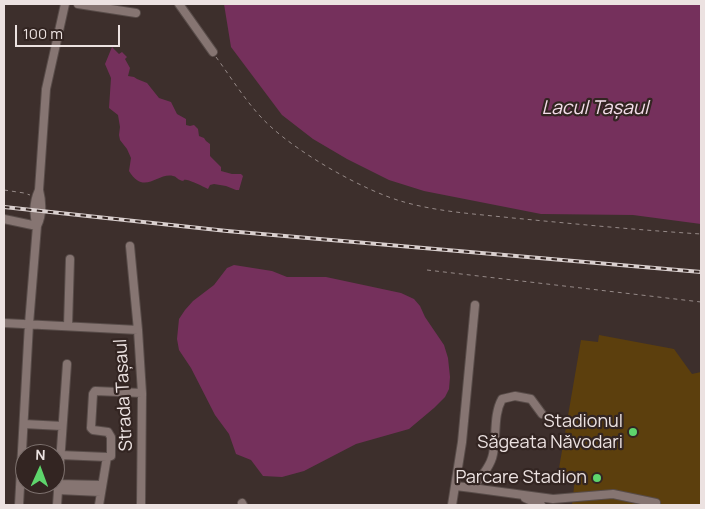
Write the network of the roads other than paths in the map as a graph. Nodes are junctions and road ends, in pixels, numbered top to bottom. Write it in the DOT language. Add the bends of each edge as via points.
graph roads {
  1 [pos="65,4"];
  2 [pos="78,4"];
  3 [pos="179,4"];
  4 [pos="136,13"];
  5 [pos="212,52"];
  6 [pos="4,219"];
  7 [pos="37,226"];
  8 [pos="130,246"];
  9 [pos="70,259"];
  10 [pos="475,305"];
  11 [pos="4,323"];
  12 [pos="30,324"];
  13 [pos="68,326"];
  14 [pos="138,330"];
  15 [pos="67,364"];
  16 [pos="142,393"];
  17 [pos="542,414"];
  18 [pos="24,424"];
  19 [pos="62,426"];
  20 [pos="61,444"];
  21 [pos="65,455"];
  22 [pos="106,457"];
  23 [pos="456,486"];
  24 [pos="65,487"];
  25 [pos="472,488"];
  26 [pos="102,489"];
  27 [pos="516,494"];
  28 [pos="656,503"];
  29 [pos="19,505"];
  30 [pos="99,505"];
  31 [pos="141,505"];
  32 [pos="452,505"];
  33 [pos="541,505"];
  1 -- 7 [label="street" via="46,89 37,194 42,200 41,218"];
  2 -- 4 [label="street"];
  3 -- 5 [label="street"];
  6 -- 7 [label="street"];
  7 -- 12 [label="street"];
  8 -- 14 [label="street"];
  9 -- 13 [label="street"];
  10 -- 23 [label="street"];
  11 -- 12 [label="street, Strada Tașaul"];
  12 -- 13 [label="street, Strada Tașaul"];
  12 -- 18 [label="street"];
  13 -- 14 [label="street, Strada Tașaul"];
  14 -- 16 [label="street, Strada Tașaul"];
  15 -- 19 [label="street"];
  16 -- 22 [label="street" via="95,391 93,394 91,427 108,432 112,437 111,456"];
  16 -- 31 [label="street, Strada Tașaul"];
  17 -- 25 [label="street" via="531,399 515,396 502,399 490,464"];
  18 -- 19 [label="street"];
  18 -- 29 [label="street"];
  19 -- 20 [label="street"];
  21 -- 22 [label="street"];
  22 -- 26 [label="street"];
  23 -- 25 [label="street"];
  23 -- 32 [label="street"];
  24 -- 26 [label="street"];
  25 -- 27 [label="street"];
  26 -- 30 [label="street"];
  27 -- 28 [label="street" via="553,499 613,494"];
  27 -- 33 [label="street"];
}
